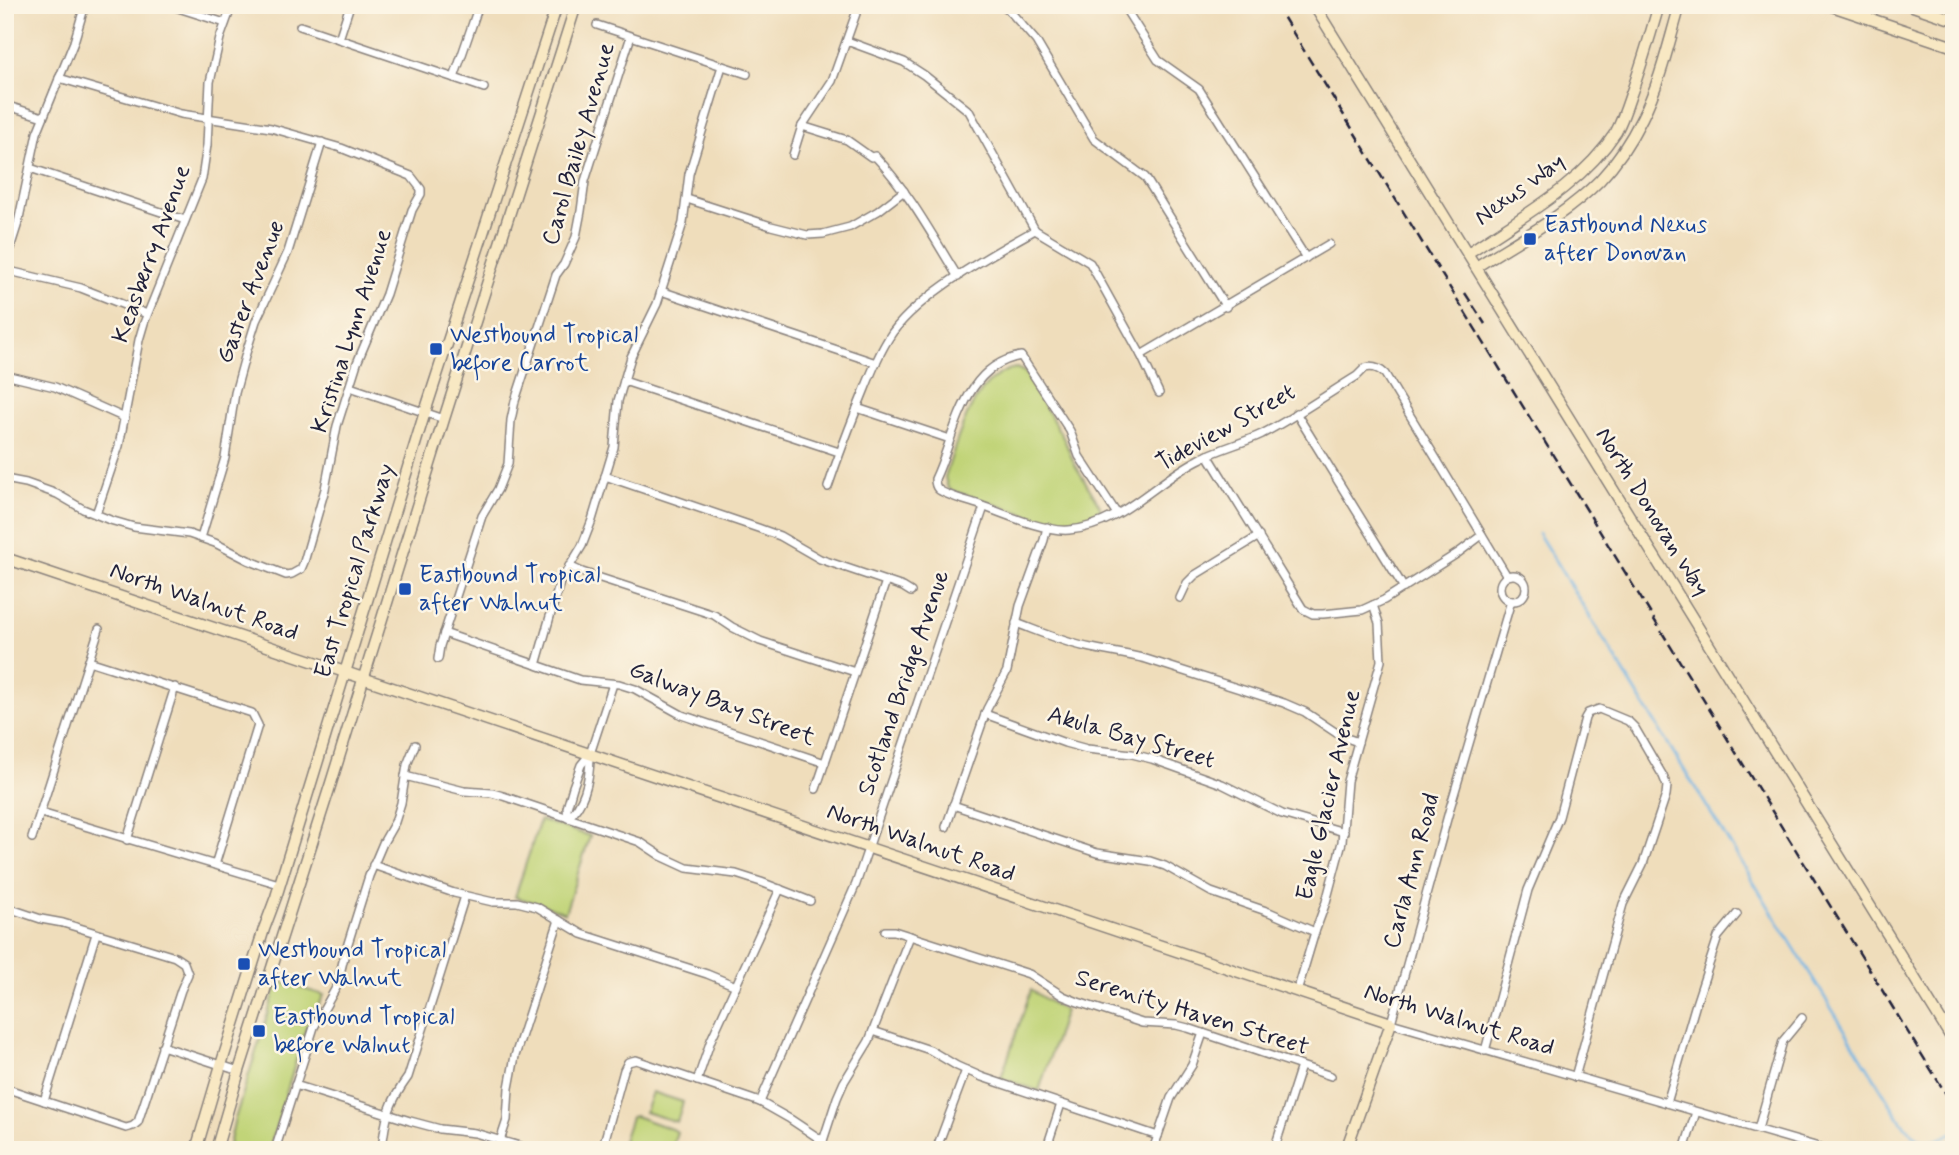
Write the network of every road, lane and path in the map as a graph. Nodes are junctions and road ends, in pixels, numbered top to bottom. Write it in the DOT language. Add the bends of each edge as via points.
graph roads {
  1 [pos="9,5"];
  2 [pos="85,5"];
  3 [pos="169,5"];
  4 [pos="232,5"];
  5 [pos="350,5"];
  6 [pos="479,5"];
  7 [pos="557,5"];
  8 [pos="576,5"];
  9 [pos="859,5"];
  10 [pos="1002,5"];
  11 [pos="1123,5"];
  12 [pos="1314,5"];
  13 [pos="1659,5"];
  14 [pos="1680,5"];
  15 [pos="1829,5"];
  16 [pos="1910,5"];
  17 [pos="5,17"];
  18 [pos="1954,20"];
  19 [pos="225,23"];
  20 [pos="597,25"];
  21 [pos="300,26"];
  22 [pos="631,36"];
  23 [pos="339,39"];
  24 [pos="847,41"];
  25 [pos="1954,47"];
  26 [pos="722,66"];
  27 [pos="747,74"];
  28 [pos="59,78"];
  29 [pos="454,78"];
  30 [pos="484,88"];
  31 [pos="5,105"];
  32 [pos="43,117"];
  33 [pos="208,119"];
  34 [pos="802,126"];
  35 [pos="322,142"];
  36 [pos="793,155"];
  37 [pos="30,168"];
  38 [pos="904,191"];
  39 [pos="687,199"];
  40 [pos="186,220"];
  41 [pos="1035,230"];
  42 [pos="1329,244"];
  43 [pos="1468,253"];
  44 [pos="1306,258"];
  45 [pos="5,264"];
  46 [pos="1476,267"];
  47 [pos="5,270"];
  48 [pos="958,277"];
  49 [pos="661,291"];
  50 [pos="1226,307"];
  51 [pos="147,314"];
  52 [pos="1141,355"];
  53 [pos="876,363"];
  54 [pos="5,374"];
  55 [pos="624,381"];
  56 [pos="350,387"];
  57 [pos="1159,393"];
  58 [pos="857,408"];
  59 [pos="425,412"];
  60 [pos="1296,413"];
  61 [pos="125,418"];
  62 [pos="444,419"];
  63 [pos="950,439"];
  64 [pos="839,452"];
  65 [pos="1208,455"];
  66 [pos="606,476"];
  67 [pos="5,479"];
  68 [pos="828,487"];
  69 [pos="984,507"];
  70 [pos="96,514"];
  71 [pos="1116,514"];
  72 [pos="1047,527"];
  73 [pos="1482,535"];
  74 [pos="1259,536"];
  75 [pos="201,538"];
  76 [pos="5,558"];
  77 [pos="569,566"];
  78 [pos="1507,576"];
  79 [pos="886,582"];
  80 [pos="1404,587"];
  81 [pos="911,592"];
  82 [pos="1180,598"];
  83 [pos="1511,601"];
  84 [pos="1373,605"];
  85 [pos="1016,623"];
  86 [pos="99,629"];
  87 [pos="444,633"];
  88 [pos="438,659"];
  89 [pos="89,660"];
  90 [pos="536,665"];
  91 [pos="346,672"];
  92 [pos="855,672"];
  93 [pos="364,678"];
  94 [pos="613,684"];
  95 [pos="175,687"];
  96 [pos="985,714"];
  97 [pos="1358,742"];
  98 [pos="415,745"];
  99 [pos="590,754"];
  100 [pos="825,763"];
  101 [pos="405,776"];
  102 [pos="816,789"];
  103 [pos="953,805"];
  104 [pos="41,813"];
  105 [pos="568,818"];
  106 [pos="946,827"];
  107 [pos="1344,832"];
  108 [pos="32,838"];
  109 [pos="127,840"];
  110 [pos="869,848"];
  111 [pos="373,864"];
  112 [pos="215,865"];
  113 [pos="279,884"];
  114 [pos="780,889"];
  115 [pos="465,896"];
  116 [pos="810,901"];
  117 [pos="5,907"];
  118 [pos="1737,914"];
  119 [pos="559,919"];
  120 [pos="885,931"];
  121 [pos="1315,932"];
  122 [pos="96,934"];
  123 [pos="910,936"];
  124 [pos="736,986"];
  125 [pos="1297,992"];
  126 [pos="1802,1018"];
  127 [pos="1391,1023"];
  128 [pos="873,1031"];
  129 [pos="1203,1033"];
  130 [pos="1954,1042"];
  131 [pos="162,1046"];
  132 [pos="1485,1051"];
  133 [pos="221,1065"];
  134 [pos="1301,1066"];
  135 [pos="966,1070"];
  136 [pos="239,1071"];
  137 [pos="1331,1076"];
  138 [pos="1575,1077"];
  139 [pos="697,1081"];
  140 [pos="295,1085"];
  141 [pos="5,1088"];
  142 [pos="44,1101"];
  143 [pos="760,1102"];
  144 [pos="1667,1103"];
  145 [pos="1061,1104"];
  146 [pos="1696,1112"];
  147 [pos="388,1114"];
  148 [pos="1758,1129"];
  149 [pos="1158,1136"];
  150 [pos="501,1139"];
  151 [pos="823,1141"];
  152 [pos="196,1150"];
  153 [pos="216,1150"];
  154 [pos="275,1150"];
  155 [pos="382,1150"];
  156 [pos="497,1150"];
  157 [pos="533,1150"];
  158 [pos="602,1150"];
  159 [pos="820,1150"];
  160 [pos="936,1150"];
  161 [pos="1046,1150"];
  162 [pos="1153,1150"];
  163 [pos="1274,1150"];
  164 [pos="1346,1150"];
  165 [pos="1684,1150"];
  166 [pos="1829,1150"];
  1 -- 17 [label="street"];
  2 -- 28 [label="street"];
  3 -- 19 [label="street"];
  4 -- 19 [label="street, Keasberry Avenue"];
  5 -- 23 [label="street"];
  6 -- 29 [label="street"];
  7 -- 59 [label="street, East Tropical Parkway"];
  8 -- 62 [label="street, East Tropical Parkway"];
  9 -- 24 [label="street"];
  10 -- 50 [label="street" via="1036,41 1094,139 1144,177"];
  11 -- 44 [label="street" via="1158,60 1199,89"];
  12 -- 43 [label="street, North Donovan Way"];
  13 -- 43 [label="street, Nexus Way" via="1616,132 1570,184"];
  14 -- 46 [label="street, Nexus Way" via="1644,116 1615,163 1559,214"];
  15 -- 25 [label="street"];
  16 -- 18 [label="street"];
  19 -- 33 [label="street, Keasberry Avenue" via="210,82"];
  20 -- 22 [label="street"];
  21 -- 23 [label="street"];
  22 -- 26 [label="street"];
  22 -- 87 [label="street, Carol Bailey Avenue" via="585,181 576,237 556,275 515,401 508,464 482,516"];
  23 -- 29 [label="street"];
  24 -- 34 [label="street" via="832,81"];
  24 -- 41 [label="street" via="904,62 969,111"];
  26 -- 27 [label="street"];
  26 -- 39 [label="street" via="689,174"];
  28 -- 32 [label="street"];
  28 -- 33 [label="street"];
  29 -- 30 [label="street"];
  31 -- 32 [label="street"];
  32 -- 37 [label="street"];
  33 -- 35 [label="street" via="271,128"];
  33 -- 40 [label="street, Keasberry Avenue" via="206,162"];
  34 -- 36 [label="street"];
  34 -- 38 [label="street" via="847,140 875,156"];
  35 -- 56 [label="street, Kristina Lynn Avenue" via="411,176 421,189"];
  35 -- 75 [label="street, Gaster Avenue" via="288,252 246,353 234,393 225,458"];
  37 -- 40 [label="street"];
  37 -- 45 [label="street"];
  38 -- 39 [label="street" via="850,227 807,235"];
  38 -- 48 [label="street"];
  39 -- 49 [label="street"];
  40 -- 51 [label="street, Keasberry Avenue"];
  41 -- 48 [label="street"];
  41 -- 52 [label="street" via="1090,263"];
  42 -- 44 [label="street"];
  43 -- 46 [label="street, North Donovan Way"];
  44 -- 50 [label="street"];
  46 -- 130 [label="street, North Donovan Way"];
  47 -- 51 [label="street" via="81,288"];
  48 -- 53 [label="street" via="912,311"];
  49 -- 53 [label="street"];
  49 -- 55 [label="street" via="653,316 635,345"];
  50 -- 52 [label="street"];
  51 -- 61 [label="street, Keasberry Avenue"];
  52 -- 57 [label="street"];
  53 -- 58 [label="street"];
  54 -- 61 [label="street" via="55,387"];
  55 -- 64 [label="street"];
  55 -- 66 [label="street"];
  56 -- 59 [label="street"];
  56 -- 75 [label="street, Kristina Lynn Avenue" via="301,569 286,575"];
  58 -- 63 [label="street"];
  58 -- 64 [label="street"];
  59 -- 62 [label="street"];
  59 -- 91 [label="street, East Tropical Parkway"];
  60 -- 65 [label="street, Tideview Street" via="1246,441"];
  60 -- 73 [label="street, Tideview Street" via="1365,368 1381,370"];
  60 -- 80 [label="street"];
  61 -- 70 [label="street, Keasberry Avenue"];
  62 -- 93 [label="street, East Tropical Parkway"];
  63 -- 69 [label="street, Tideview Street" via="936,485"];
  63 -- 71 [label="street" via="962,406 983,377 1007,358 1021,356 1070,430 1079,456"];
  64 -- 68 [label="street"];
  65 -- 71 [label="street, Tideview Street"];
  65 -- 74 [label="street"];
  66 -- 77 [label="street" via="586,538"];
  66 -- 79 [label="street" via="780,536 820,559"];
  67 -- 70 [label="street" via="57,494"];
  69 -- 72 [label="street, Tideview Street"];
  69 -- 110 [label="street, Scotland Bridge Avenue"];
  70 -- 75 [label="street" via="134,527"];
  71 -- 72 [label="street, Tideview Street" via="1083,529"];
  72 -- 85 [label="street"];
  73 -- 78 [label="street"];
  73 -- 80 [label="street"];
  74 -- 82 [label="street" via="1195,575"];
  74 -- 84 [label="street" via="1303,609 1323,614"];
  76 -- 91 [label="street, North Walnut Road"];
  77 -- 90 [label="street"];
  77 -- 92 [label="street" via="714,615 760,641"];
  78 -- 83 [label="street, Carla Ann Road" via="1500,590 1503,598"];
  78 -- 83 [label="street, Carla Ann Road" via="1520,577 1526,588 1520,600"];
  79 -- 81 [label="street"];
  79 -- 92 [label="street"];
  80 -- 84 [label="street"];
  83 -- 127 [label="street, Carla Ann Road"];
  84 -- 97 [label="street, Eagle Glacier Avenue" via="1381,661"];
  85 -- 96 [label="street" via="1006,671"];
  85 -- 97 [label="street" via="1073,644 1146,659 1284,703"];
  86 -- 89 [label="street"];
  87 -- 88 [label="street, Carol Bailey Avenue"];
  87 -- 90 [label="street, Galway Bay Street"];
  89 -- 95 [label="street"];
  89 -- 104 [label="street"];
  90 -- 94 [label="street, Galway Bay Street" via="580,680"];
  91 -- 93 [label="street, North Walnut Road"];
  91 -- 113 [label="street, East Tropical Parkway"];
  92 -- 100 [label="street"];
  93 -- 99 [label="street, North Walnut Road"];
  93 -- 136 [label="street, East Tropical Parkway"];
  94 -- 99 [label="street"];
  94 -- 100 [label="street, Galway Bay Street" via="635,689 682,715"];
  95 -- 109 [label="street"];
  95 -- 112 [label="street" via="252,713 258,725"];
  96 -- 103 [label="street"];
  96 -- 107 [label="street, Akula Bay Street" via="1065,743 1152,760 1222,784 1282,814"];
  97 -- 107 [label="street, Eagle Glacier Avenue" via="1347,781"];
  98 -- 101 [label="street"];
  99 -- 105 [label="street" via="573,787"];
  99 -- 105 [label="street" via="590,775 578,809"];
  99 -- 110 [label="street, North Walnut Road"];
  100 -- 102 [label="street"];
  101 -- 105 [label="street" via="492,793"];
  101 -- 111 [label="street" via="395,822"];
  103 -- 106 [label="street"];
  103 -- 121 [label="street" via="1097,853 1165,866 1211,892"];
  104 -- 108 [label="street"];
  104 -- 109 [label="street"];
  105 -- 114 [label="street" via="640,842 687,868 736,874"];
  107 -- 121 [label="street, Eagle Glacier Avenue"];
  109 -- 112 [label="street"];
  110 -- 125 [label="street, North Walnut Road"];
  110 -- 143 [label="street, Scotland Bridge Avenue"];
  111 -- 115 [label="street"];
  111 -- 140 [label="street" via="337,986 314,1027"];
  112 -- 113 [label="street"];
  113 -- 133 [label="street, East Tropical Parkway"];
  114 -- 116 [label="street"];
  114 -- 124 [label="street"];
  115 -- 119 [label="street" via="517,902"];
  115 -- 147 [label="street" via="408,1077"];
  117 -- 122 [label="street"];
  118 -- 144 [label="street" via="1718,937"];
  119 -- 124 [label="street" via="582,934"];
  119 -- 150 [label="street" via="515,1056"];
  120 -- 123 [label="street, Serenity Haven Street"];
  121 -- 125 [label="street, Eagle Glacier Avenue"];
  122 -- 131 [label="street" via="184,963 186,979"];
  122 -- 142 [label="street"];
  123 -- 128 [label="street"];
  123 -- 129 [label="street, Serenity Haven Street" via="1029,975 1078,1002 1142,1023 1176,1025"];
  124 -- 139 [label="street"];
  125 -- 127 [label="street, North Walnut Road"];
  126 -- 148 [label="street" via="1783,1041"];
  127 -- 132 [label="street, North Walnut Road"];
  127 -- 164 [label="street, Carla Ann Road"];
  128 -- 135 [label="street" via="930,1050"];
  128 -- 151 [label="street" via="844,1082"];
  129 -- 134 [label="street, Serenity Haven Street"];
  129 -- 149 [label="street"];
  131 -- 133 [label="street"];
  131 -- 142 [label="street" via="134,1126 126,1128"];
  132 -- 138 [label="street, North Walnut Road"];
  132 -- 138 [label="street" via="1528,890 1559,817 1585,718 1600,709 1636,728 1667,786 1643,864 1623,904"];
  133 -- 136 [label="street"];
  133 -- 152 [label="street, East Tropical Parkway"];
  134 -- 137 [label="street, Serenity Haven Street"];
  134 -- 163 [label="street"];
  135 -- 145 [label="street"];
  135 -- 160 [label="street"];
  136 -- 153 [label="street, East Tropical Parkway"];
  138 -- 144 [label="street, North Walnut Road"];
  139 -- 143 [label="street"];
  139 -- 158 [label="street" via="644,1062 628,1062"];
  140 -- 147 [label="street"];
  140 -- 154 [label="street"];
  141 -- 142 [label="street"];
  143 -- 151 [label="street"];
  144 -- 146 [label="street, North Walnut Road"];
  145 -- 149 [label="street"];
  145 -- 161 [label="street"];
  146 -- 148 [label="street, North Walnut Road"];
  146 -- 165 [label="street"];
  147 -- 150 [label="street"];
  147 -- 155 [label="street"];
  148 -- 166 [label="street, North Walnut Road"];
  149 -- 162 [label="street"];
  150 -- 156 [label="street"];
  150 -- 157 [label="street"];
  151 -- 159 [label="street"];
}
